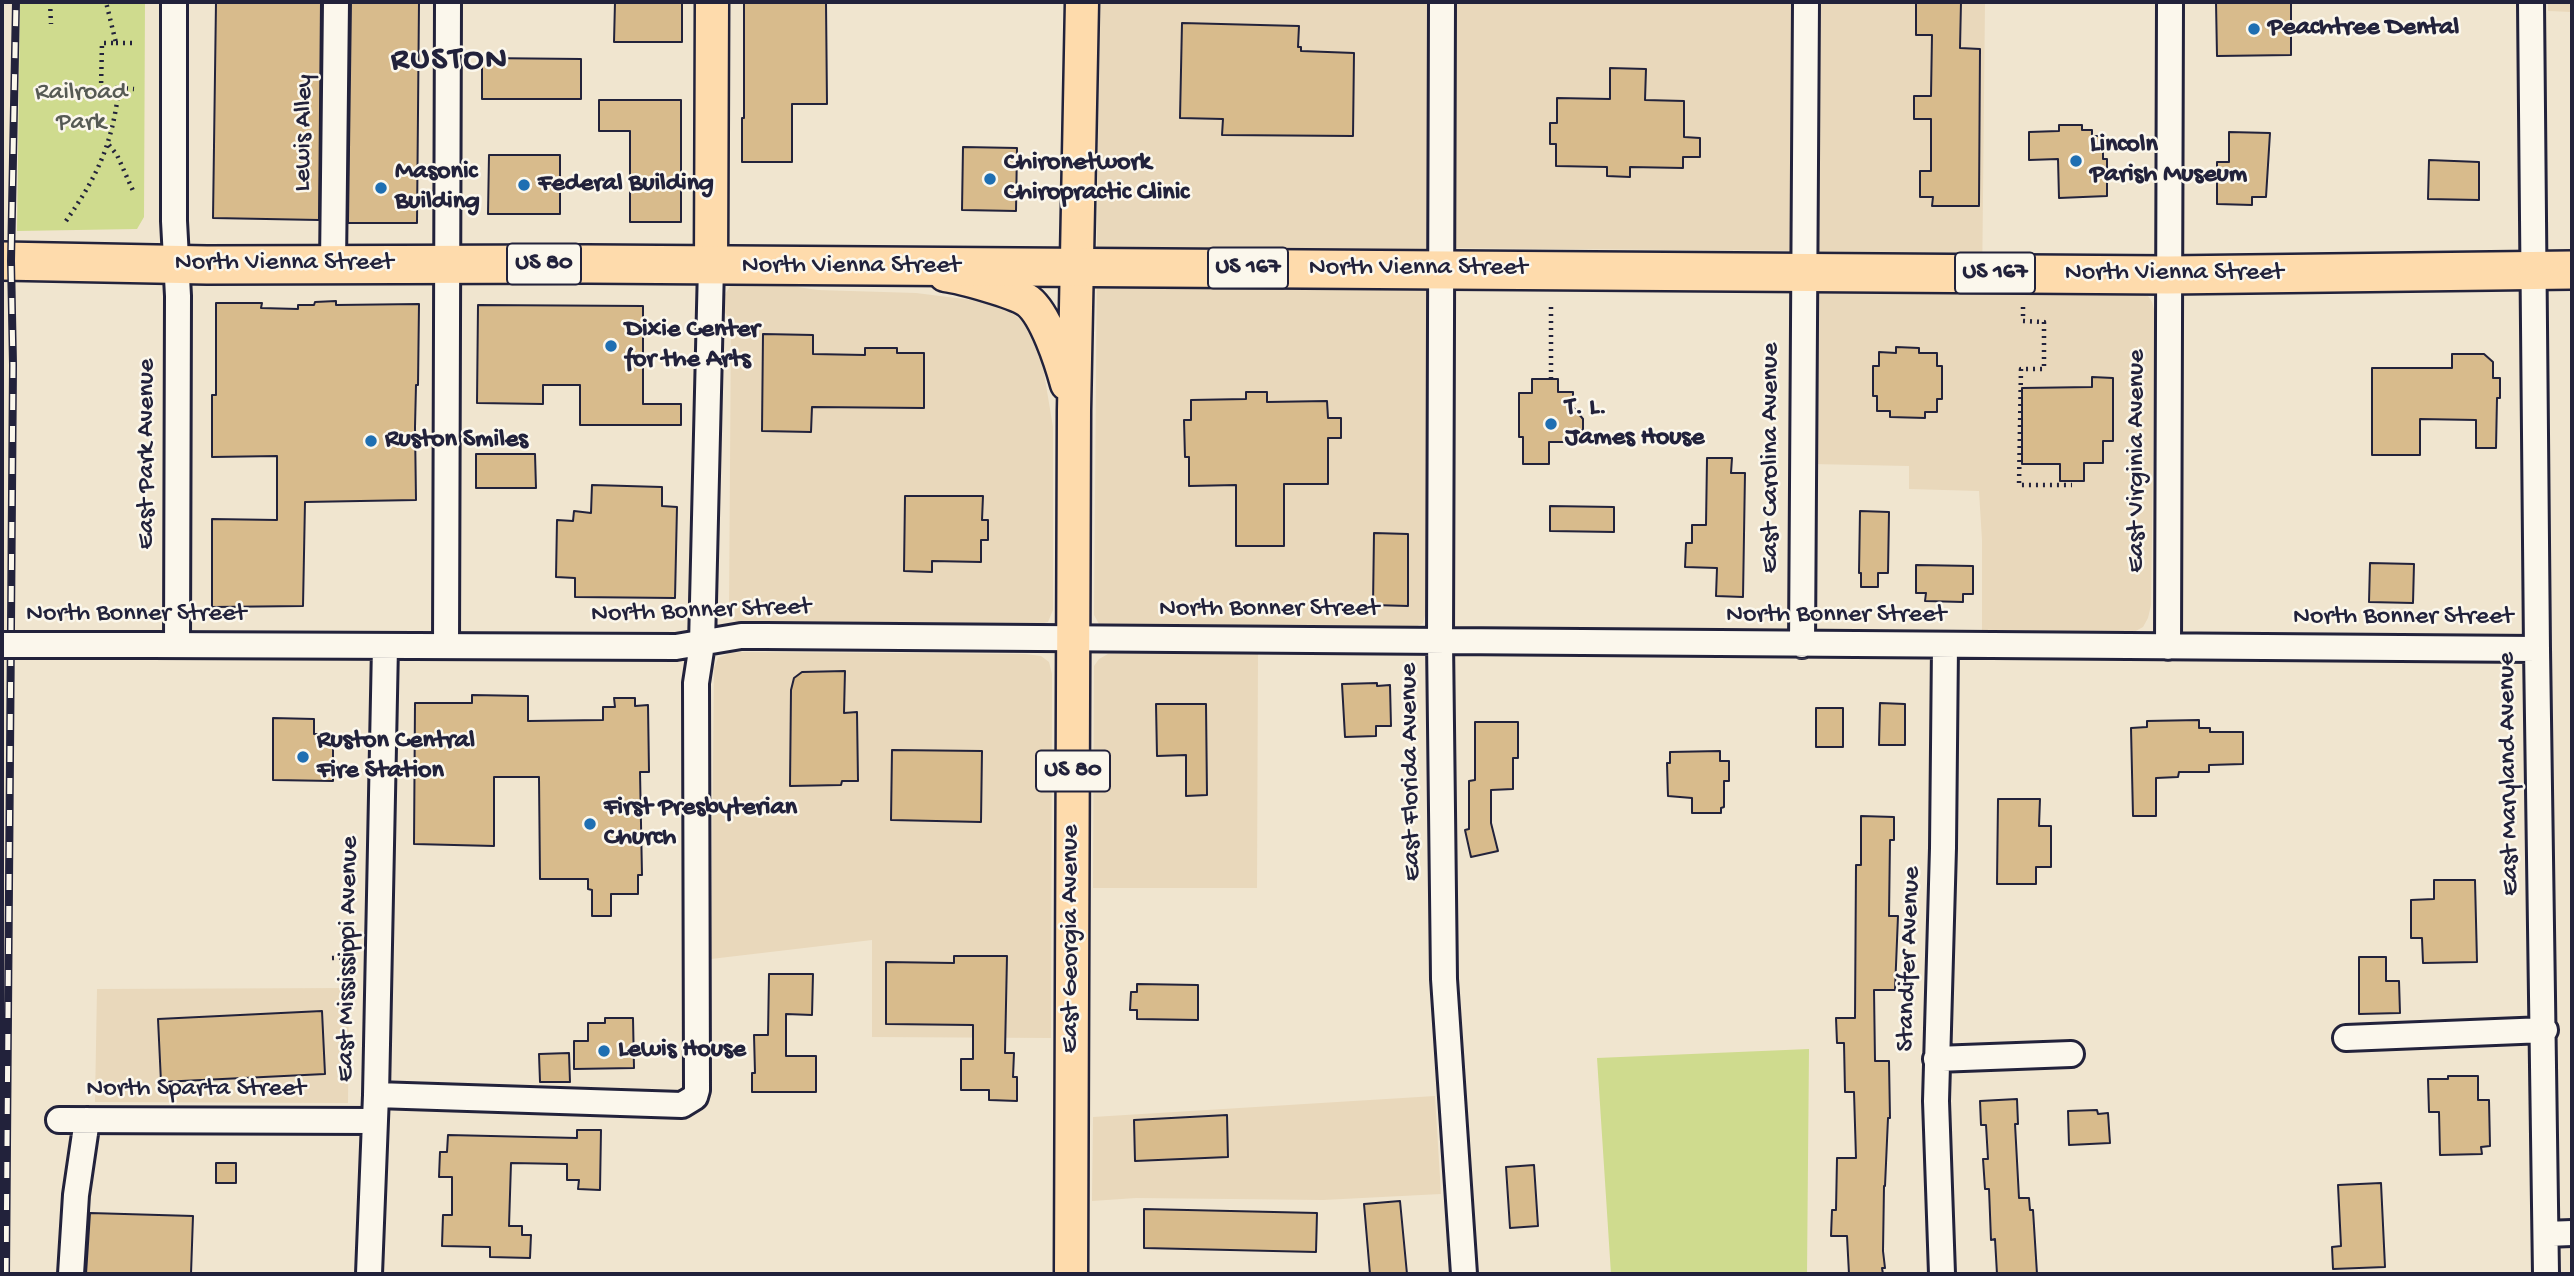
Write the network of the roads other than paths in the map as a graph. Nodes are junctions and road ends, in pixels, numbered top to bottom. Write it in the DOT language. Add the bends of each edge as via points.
graph roads {
  1 [pos="174,2"];
  2 [pos="336,2"];
  3 [pos="448,2"];
  4 [pos="712,2"];
  5 [pos="1082,2"];
  6 [pos="1442,2"];
  7 [pos="1805,2"];
  8 [pos="2170,2"];
  9 [pos="2531,2"];
  10 [pos="6,261"];
  11 [pos="175,264"];
  12 [pos="333,264"];
  13 [pos="447,264"];
  14 [pos="711,265"];
  15 [pos="885,267"];
  16 [pos="1077,268"];
  17 [pos="1439,269"];
  18 [pos="2572,270"];
  19 [pos="1802,271"];
  20 [pos="2533,272"];
  21 [pos="2168,275"];
  22 [pos="1074,410"];
  23 [pos="1074,639"];
  24 [pos="1440,642"];
  25 [pos="702,644"];
  26 [pos="2,645"];
  27 [pos="177,645"];
  28 [pos="1802,645"];
  29 [pos="385,646"];
  30 [pos="446,646"];
  31 [pos="1945,646"];
  32 [pos="2168,647"];
  33 [pos="2537,649"];
  34 [pos="2544,1030"];
  35 [pos="2346,1038"];
  36 [pos="2071,1054"];
  37 [pos="1936,1059"];
  38 [pos="376,1096"];
  39 [pos="59,1119"];
  40 [pos="87,1120"];
  41 [pos="375,1121"];
  42 [pos="2572,1233"];
  43 [pos="2546,1234"];
  44 [pos="71,1274"];
  45 [pos="369,1274"];
  46 [pos="1071,1274"];
  47 [pos="1464,1274"];
  48 [pos="1942,1274"];
  49 [pos="2546,1274"];
  1 -- 11 [label="street, East Park Avenue"];
  2 -- 12 [label="street, Lewis Alley"];
  3 -- 13 [label="street"];
  4 -- 14 [label="main road"];
  5 -- 16 [label="main road, US 80"];
  6 -- 17 [label="street, East Florida Avenue"];
  7 -- 19 [label="street, East Carolina Avenue"];
  8 -- 21 [label="street, East Virginia Avenue"];
  9 -- 20 [label="street, East Maryland Avenue"];
  10 -- 11 [label="highway, North Vienna Street / US 80"];
  11 -- 12 [label="highway, North Vienna Street / US 80"];
  11 -- 27 [label="street, East Park Avenue"];
  12 -- 13 [label="highway, North Vienna Street / US 80"];
  13 -- 14 [label="highway, North Vienna Street / US 80"];
  13 -- 30 [label="street"];
  14 -- 15 [label="highway, North Vienna Street / US 80"];
  14 -- 25 [label="street"];
  15 -- 16 [label="highway, North Vienna Street / US 80"];
  15 -- 22 [label="main road" via="964,277 1028,301 1058,350"];
  16 -- 17 [label="highway, North Vienna Street / US 167"];
  16 -- 22 [label="main road, East Georgia Avenue / US 80"];
  17 -- 19 [label="highway, North Vienna Street / US 167"];
  17 -- 24 [label="street, East Florida Avenue"];
  18 -- 20 [label="highway, North Vienna Street / US 167"];
  19 -- 21 [label="highway, North Vienna Street / US 167"];
  19 -- 28 [label="street, East Carolina Avenue"];
  20 -- 21 [label="highway, North Vienna Street / US 167"];
  20 -- 33 [label="street, East Maryland Avenue"];
  21 -- 32 [label="street, East Virginia Avenue"];
  22 -- 23 [label="main road, East Georgia Avenue / US 80"];
  23 -- 24 [label="street, North Bonner Street"];
  23 -- 25 [label="street, North Bonner Street" via="741,636"];
  23 -- 46 [label="main road, East Georgia Avenue / US 80"];
  24 -- 28 [label="street, North Bonner Street"];
  24 -- 47 [label="street, East Florida Avenue" via="1444,979"];
  25 -- 30 [label="street, North Bonner Street" via="676,648"];
  25 -- 38 [label="street" via="696,683 695,1097 682,1105"];
  26 -- 27 [label="street, North Bonner Street, bridge"];
  27 -- 29 [label="street, North Bonner Street"];
  28 -- 31 [label="street, North Bonner Street"];
  29 -- 30 [label="street, North Bonner Street"];
  29 -- 38 [label="street, East Mississippi Avenue"];
  31 -- 32 [label="street, North Bonner Street"];
  31 -- 37 [label="street, Standifer Avenue"];
  32 -- 33 [label="street, North Bonner Street"];
  33 -- 34 [label="street, East Maryland Avenue"];
  34 -- 35 [label="street"];
  34 -- 43 [label="street, East Maryland Avenue"];
  36 -- 37 [label="street"];
  37 -- 48 [label="street, Standifer Avenue"];
  38 -- 41 [label="street, East Mississippi Avenue"];
  39 -- 40 [label="street, North Sparta Street"];
  40 -- 41 [label="street, North Sparta Street"];
  40 -- 44 [label="street"];
  41 -- 45 [label="street, East Mississippi Avenue"];
  42 -- 43 [label="street"];
  43 -- 49 [label="street, East Maryland Avenue"];
}
